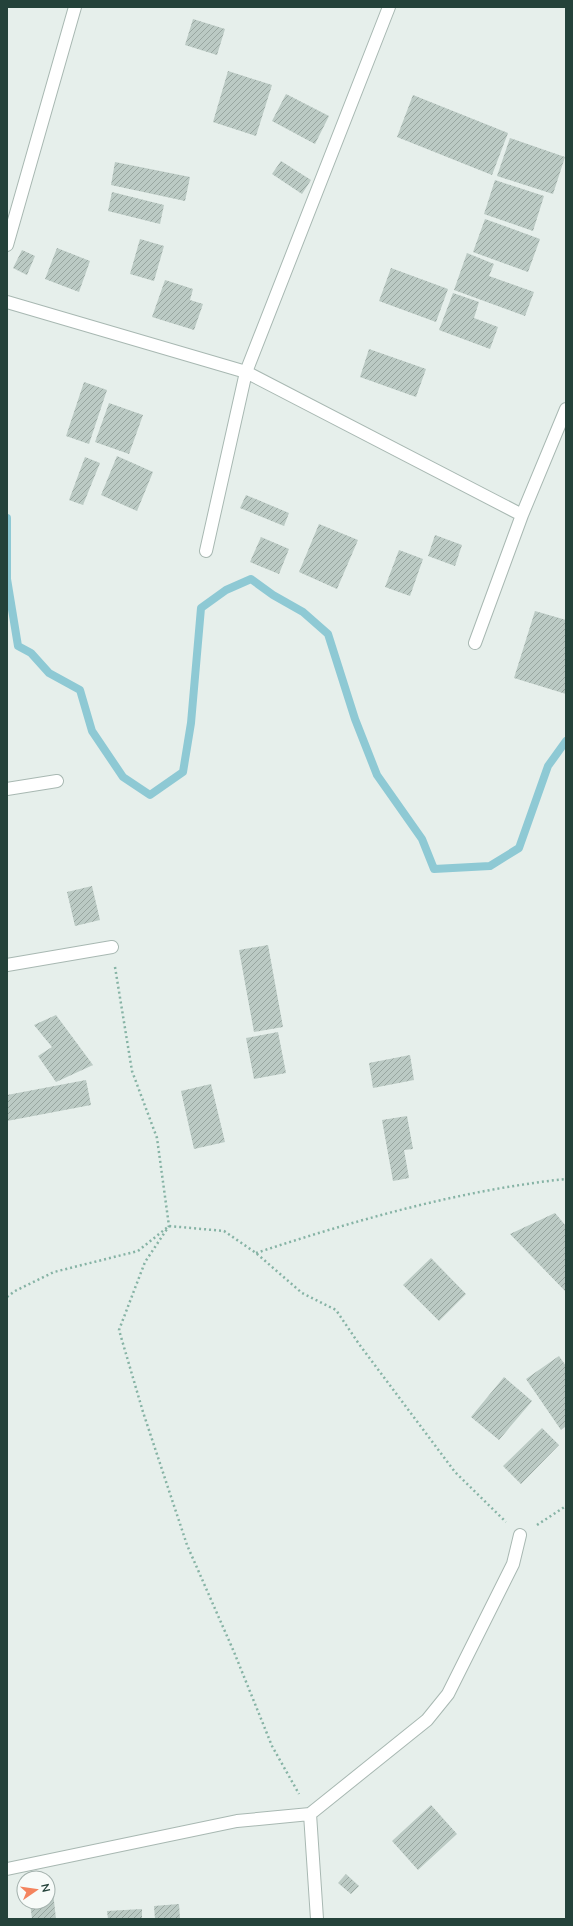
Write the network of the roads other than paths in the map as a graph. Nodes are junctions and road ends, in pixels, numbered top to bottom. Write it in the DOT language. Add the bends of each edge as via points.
graph roads {
  1 [pos="75,7"];
  2 [pos="388,7"];
  3 [pos="7,245"];
  4 [pos="7,302"];
  5 [pos="246,372"];
  6 [pos="566,409"];
  7 [pos="522,515"];
  8 [pos="206,550"];
  9 [pos="475,643"];
  10 [pos="57,781"];
  11 [pos="7,789"];
  12 [pos="112,946"];
  13 [pos="7,965"];
  14 [pos="520,1535"];
  15 [pos="310,1814"];
  16 [pos="7,1869"];
  17 [pos="317,1919"];
  1 -- 3 [label="street"];
  2 -- 5 [label="street"];
  4 -- 5 [label="street"];
  5 -- 7 [label="street"];
  5 -- 8 [label="street"];
  6 -- 7 [label="street"];
  7 -- 9 [label="street"];
  10 -- 11 [label="street"];
  12 -- 13 [label="street"];
  14 -- 15 [label="street" via="513,1564 448,1694 427,1720"];
  15 -- 16 [label="street" via="237,1821"];
  15 -- 17 [label="street"];
}
